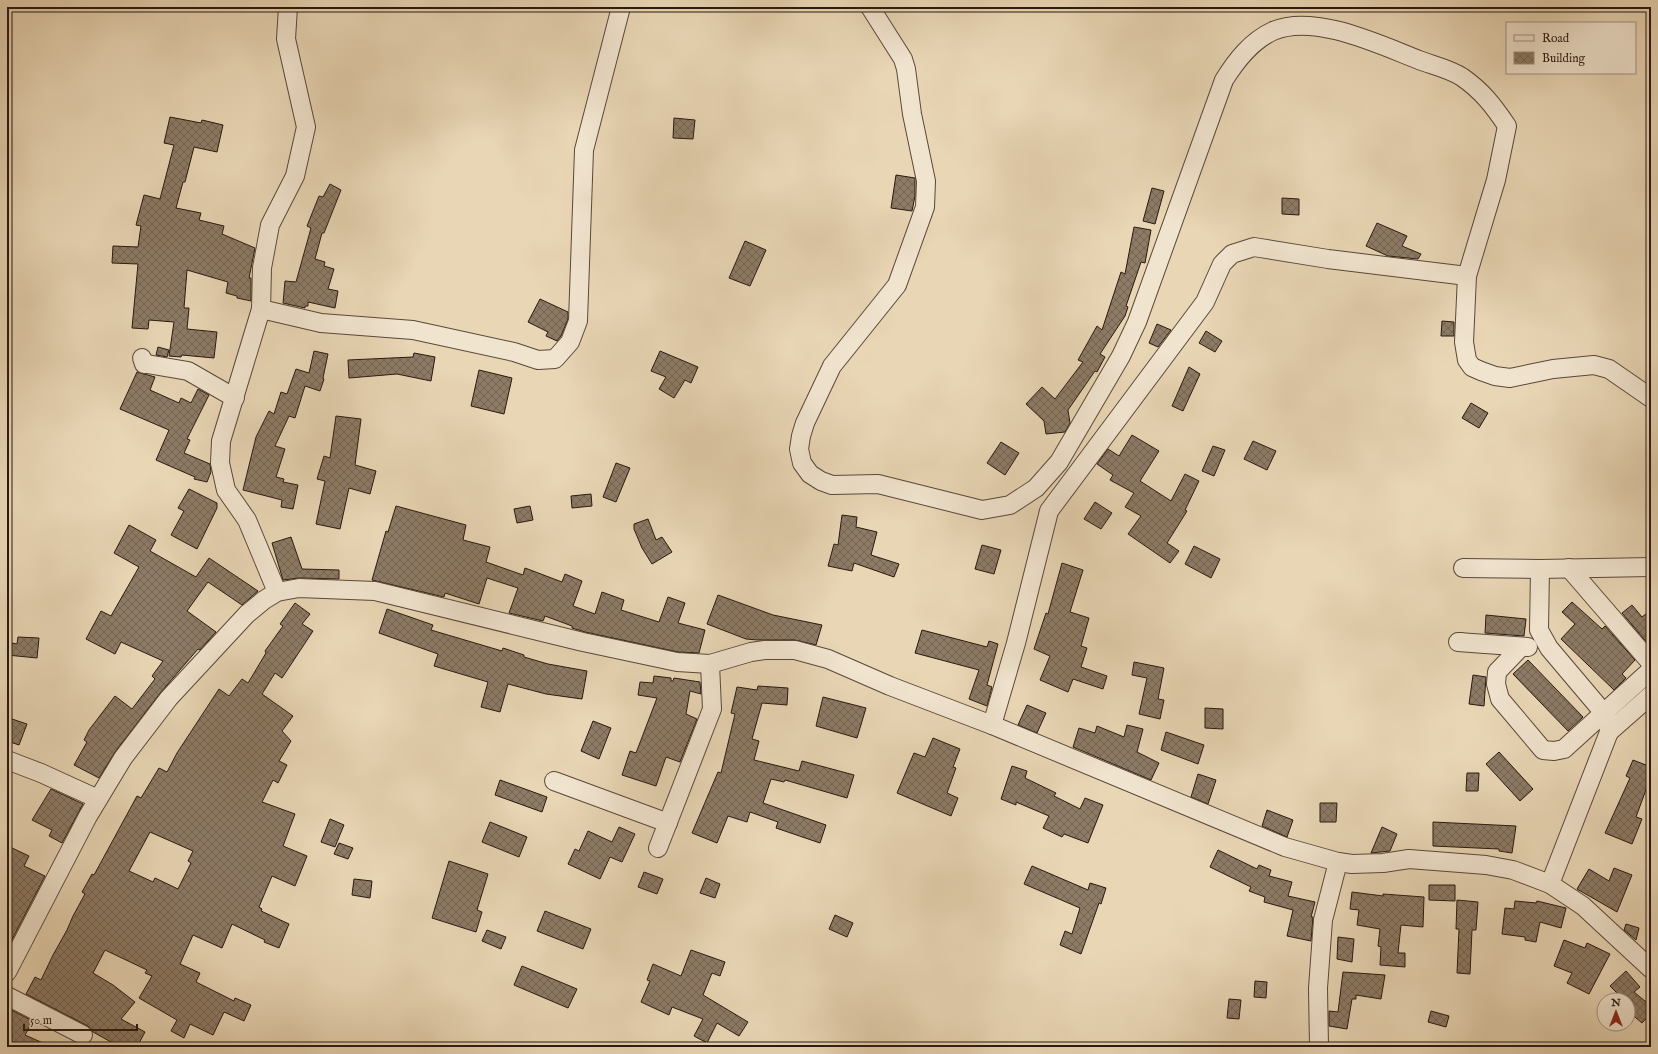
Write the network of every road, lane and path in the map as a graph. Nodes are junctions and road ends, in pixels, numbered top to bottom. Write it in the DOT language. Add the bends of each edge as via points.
graph roads {
  1 [pos="288,7"];
  2 [pos="621,7"];
  3 [pos="870,7"];
  4 [pos="1467,276"];
  5 [pos="261,309"];
  6 [pos="142,358"];
  7 [pos="235,398"];
  8 [pos="1651,398"];
  9 [pos="1036,488"];
  10 [pos="1049,511"];
  11 [pos="1651,567"];
  12 [pos="1463,568"];
  13 [pos="1569,568"];
  14 [pos="1540,569"];
  15 [pos="277,592"];
  16 [pos="1485,644"];
  17 [pos="1521,647"];
  18 [pos="1549,648"];
  19 [pos="1651,663"];
  20 [pos="710,664"];
  21 [pos="1651,670"];
  22 [pos="1651,695"];
  23 [pos="1603,712"];
  24 [pos="992,725"];
  25 [pos="1609,732"];
  26 [pos="7,760"];
  27 [pos="554,781"];
  28 [pos="98,799"];
  29 [pos="668,822"];
  30 [pos="658,848"];
  31 [pos="1338,862"];
  32 [pos="1550,884"];
  33 [pos="1651,969"];
  34 [pos="7,972"];
  35 [pos="7,996"];
  36 [pos="83,1035"];
  37 [pos="1319,1047"];
  1 -- 5 [label="street" via="286,39 306,127 295,176 270,225 262,268"];
  2 -- 5 [label="street" via="584,150 578,321 570,342 555,359 538,360 514,352 413,330 321,323"];
  3 -- 9 [label="street" via="908,74 912,114 926,181 925,207 897,286 835,360 829,371 801,436 799,449 802,463 810,474 832,485 878,484 982,510 1010,505"];
  4 -- 8 [label="street" via="1464,342 1467,360 1472,367 1495,376 1510,378 1594,365 1609,370"];
  4 -- 9 [label="street" via="1496,180 1507,126 1490,100 1461,76 1348,34 1320,27 1295,26 1273,31 1253,44 1235,62 1224,80 1137,322 1121,356 1059,462"];
  4 -- 10 [label="street" via="1254,247 1232,254 1222,264 1205,302"];
  5 -- 7 [label="street"];
  6 -- 7 [label="street" via="144,364 188,372"];
  7 -- 15 [label="street" via="221,440 220,463 226,490 247,520"];
  9 -- 10 [label="street"];
  10 -- 24 [label="street" via="1016,643"];
  11 -- 13 [label="street"];
  12 -- 14 [label="street"];
  13 -- 14 [label="street"];
  13 -- 19 [label="street"];
  14 -- 18 [label="street" via="1539,630"];
  15 -- 20 [label="street" via="299,588 375,590 583,642 677,662"];
  15 -- 28 [label="street" via="247,614 169,698 123,758"];
  16 -- 17 [label="street" via="1458,642"];
  17 -- 18 [label="street"];
  17 -- 23 [label="street" via="1497,672 1497,692 1543,750 1554,751 1564,748"];
  18 -- 23 [label="street"];
  20 -- 24 [label="street" via="751,652 794,650 828,659"];
  20 -- 29 [label="street" via="712,709"];
  21 -- 23 [label="street"];
  22 -- 25 [label="street"];
  23 -- 25 [label="street" via="1608,721"];
  24 -- 31 [label="street" via="1285,847"];
  25 -- 32 [label="street"];
  26 -- 28 [label="street"];
  27 -- 29 [label="street"];
  28 -- 34 [label="street"];
  29 -- 30 [label="street"];
  31 -- 32 [label="street" via="1352,864 1409,859 1442,860 1513,870"];
  31 -- 37 [label="street" via="1324,920 1318,988"];
  32 -- 33 [label="street" via="1584,906"];
  35 -- 36 [label="street"];
}
